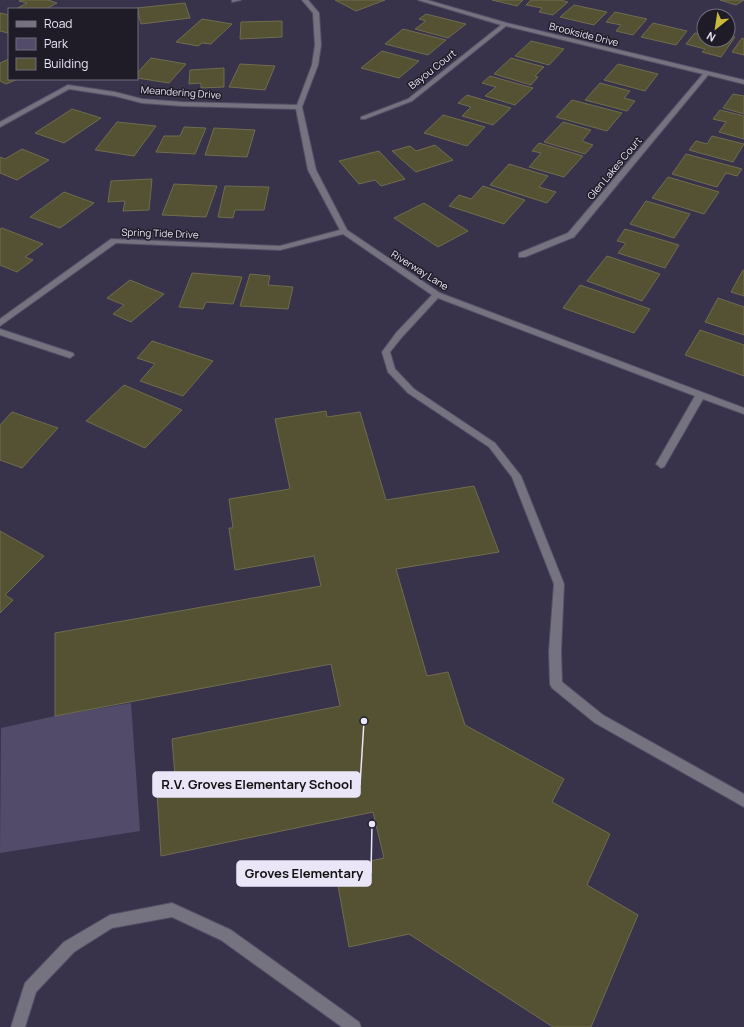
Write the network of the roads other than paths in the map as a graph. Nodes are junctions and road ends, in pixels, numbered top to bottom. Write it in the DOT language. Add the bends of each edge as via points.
graph roads {
  1 [pos="305,0"];
  2 [pos="421,0"];
  3 [pos="505,24"];
  4 [pos="707,74"];
  5 [pos="744,82"];
  6 [pos="299,108"];
  7 [pos="363,118"];
  8 [pos="0,125"];
  9 [pos="344,232"];
  10 [pos="522,255"];
  11 [pos="437,295"];
  12 [pos="0,323"];
  13 [pos="0,332"];
  14 [pos="70,355"];
  15 [pos="701,394"];
  16 [pos="744,411"];
  17 [pos="660,464"];
  18 [pos="744,801"];
  19 [pos="18,1027"];
  20 [pos="354,1027"];
  1 -- 6 [label="street" via="316,13 318,45 315,64"];
  2 -- 3 [label="street, Brookside Drive"];
  3 -- 4 [label="street, Brookside Drive"];
  3 -- 7 [label="street, Bayou Court" via="410,100"];
  4 -- 5 [label="street, Brookside Drive"];
  4 -- 10 [label="street, Glen Lakes Court" via="571,235"];
  6 -- 8 [label="street, Meandering Drive" via="142,101 68,87"];
  6 -- 9 [label="street, Riverway Lane" via="312,170"];
  9 -- 11 [label="street, Riverway Lane"];
  9 -- 12 [label="street, Spring Tide Drive" via="280,248 114,241"];
  11 -- 15 [label="street, Riverway Lane"];
  11 -- 18 [label="street" via="386,352 391,370 411,392 492,445 516,476 559,584 556,684 599,719"];
  13 -- 14 [label="street"];
  15 -- 16 [label="street, Riverway Lane"];
  15 -- 17 [label="street"];
  19 -- 20 [label="street" via="30,988 69,947 110,922 172,910 226,935"];
}
